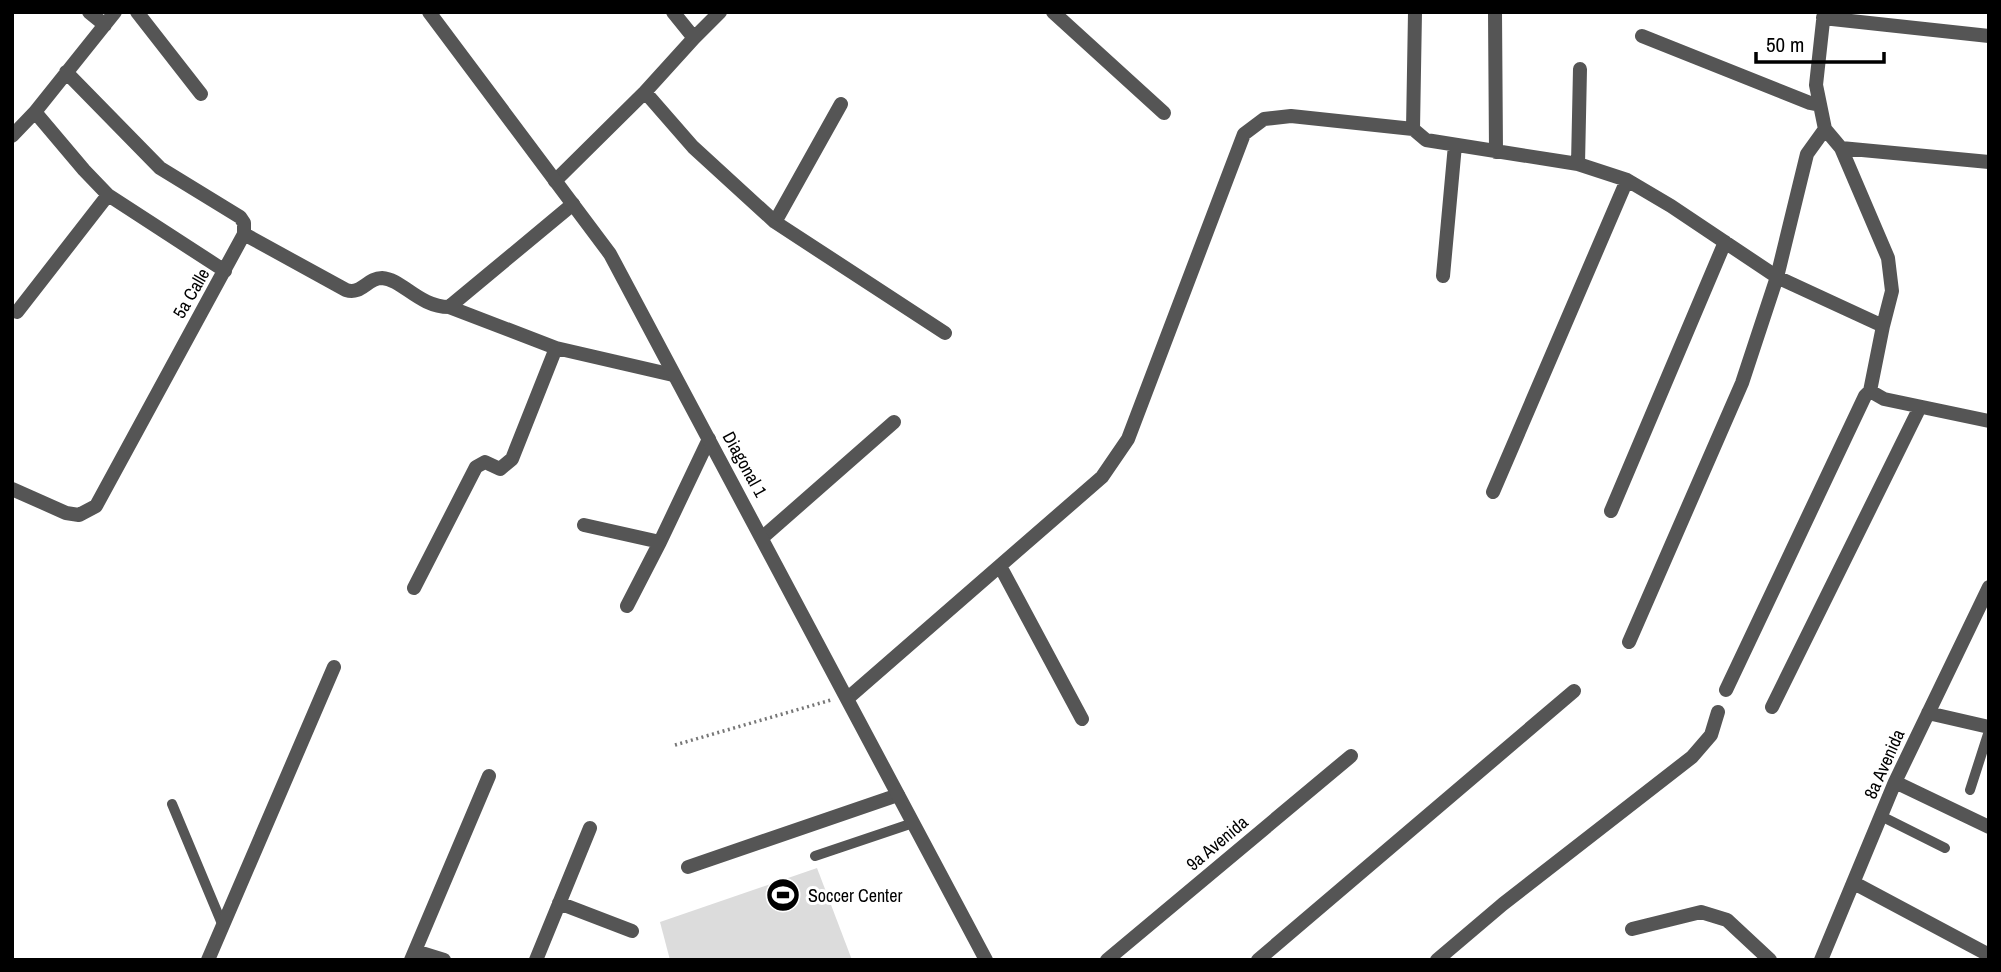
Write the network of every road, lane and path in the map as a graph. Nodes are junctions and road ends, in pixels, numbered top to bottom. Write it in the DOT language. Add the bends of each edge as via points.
graph roads {
  1 [pos="89,12"];
  2 [pos="115,12"];
  3 [pos="137,12"];
  4 [pos="429,12"];
  5 [pos="673,12"];
  6 [pos="720,12"];
  7 [pos="1053,12"];
  8 [pos="1415,12"];
  9 [pos="1495,12"];
  10 [pos="1824,15"];
  11 [pos="105,24"];
  12 [pos="1642,36"];
  13 [pos="1989,36"];
  14 [pos="694,38"];
  15 [pos="1580,69"];
  16 [pos="66,72"];
  17 [pos="645,92"];
  18 [pos="201,94"];
  19 [pos="841,104"];
  20 [pos="1820,105"];
  21 [pos="35,112"];
  22 [pos="1164,113"];
  23 [pos="1413,129"];
  24 [pos="1825,129"];
  25 [pos="12,136"];
  26 [pos="1455,145"];
  27 [pos="1841,148"];
  28 [pos="1496,152"];
  29 [pos="1989,162"];
  30 [pos="1578,164"];
  31 [pos="1627,180"];
  32 [pos="555,181"];
  33 [pos="108,195"];
  34 [pos="572,204"];
  35 [pos="775,222"];
  36 [pos="244,234"];
  37 [pos="1725,242"];
  38 [pos="225,271"];
  39 [pos="1443,276"];
  40 [pos="1777,277"];
  41 [pos="449,307"];
  42 [pos="18,312"];
  43 [pos="1883,326"];
  44 [pos="945,334"];
  45 [pos="556,348"];
  46 [pos="673,375"];
  47 [pos="1870,391"];
  48 [pos="1920,407"];
  49 [pos="1989,421"];
  50 [pos="894,422"];
  51 [pos="709,439"];
  52 [pos="12,489"];
  53 [pos="1493,492"];
  54 [pos="1611,511"];
  55 [pos="584,525"];
  56 [pos="762,537"];
  57 [pos="660,542"];
  58 [pos="1000,566"];
  59 [pos="414,588"];
  60 [pos="1988,589"];
  61 [pos="627,606"];
  62 [pos="1629,642"];
  63 [pos="334,667"];
  64 [pos="1726,690"];
  65 [pos="1574,691"];
  66 [pos="847,697"];
  67 [pos="1772,707"];
  68 [pos="1718,712"];
  69 [pos="1928,713"];
  70 [pos="1082,719"];
  71 [pos="1989,729"];
  72 [pos="675,745"];
  73 [pos="1351,756"];
  74 [pos="489,776"];
  75 [pos="1895,782"];
  76 [pos="1970,790"];
  77 [pos="898,795"];
  78 [pos="172,804"];
  79 [pos="1881,816"];
  80 [pos="913,823"];
  81 [pos="1989,827"];
  82 [pos="590,828"];
  83 [pos="1945,848"];
  84 [pos="815,856"];
  85 [pos="688,867"];
  86 [pos="1854,883"];
  87 [pos="559,903"];
  88 [pos="223,926"];
  89 [pos="1632,929"];
  90 [pos="632,931"];
  91 [pos="413,955"];
  92 [pos="1989,956"];
  93 [pos="1825,958"];
  94 [pos="208,960"];
  95 [pos="444,960"];
  96 [pos="536,960"];
  97 [pos="986,960"];
  98 [pos="1107,960"];
  99 [pos="1258,960"];
  100 [pos="1437,960"];
  101 [pos="1770,960"];
  1 -- 11 [label="street"];
  2 -- 11 [label="street"];
  3 -- 18 [label="street"];
  4 -- 32 [label="street, Diagonal 1"];
  5 -- 14 [label="street"];
  6 -- 14 [label="street"];
  7 -- 22 [label="street"];
  8 -- 23 [label="street"];
  9 -- 28 [label="street"];
  10 -- 13 [label="street"];
  10 -- 20 [label="street" via="1816,85"];
  11 -- 16 [label="street"];
  12 -- 20 [label="street"];
  14 -- 17 [label="street"];
  15 -- 30 [label="street"];
  16 -- 21 [label="street"];
  16 -- 36 [label="street" via="160,168 240,217"];
  17 -- 32 [label="street"];
  17 -- 35 [label="street" via="693,147"];
  19 -- 35 [label="street"];
  20 -- 24 [label="street"];
  21 -- 25 [label="street"];
  21 -- 33 [label="street"];
  23 -- 26 [label="street" via="1426,140"];
  23 -- 58 [label="street" via="1292,116 1264,119 1244,134 1128,439 1102,477"];
  24 -- 27 [label="street"];
  24 -- 40 [label="street" via="1807,154"];
  26 -- 28 [label="street"];
  26 -- 39 [label="street"];
  27 -- 29 [label="street"];
  27 -- 43 [label="street" via="1888,258 1892,291"];
  28 -- 30 [label="street"];
  30 -- 31 [label="street"];
  31 -- 37 [label="street"];
  31 -- 53 [label="street"];
  32 -- 34 [label="street, Diagonal 1"];
  33 -- 38 [label="street"];
  33 -- 42 [label="street"];
  34 -- 41 [label="street"];
  34 -- 46 [label="street, Diagonal 1" via="610,254"];
  35 -- 44 [label="street"];
  36 -- 38 [label="street, 5a Calle"];
  36 -- 41 [label="street" via="346,290 357,291 374,280 386,279 427,303"];
  37 -- 40 [label="street"];
  37 -- 54 [label="street"];
  38 -- 52 [label="street, 5a Calle" via="96,506 79,515 66,513"];
  40 -- 43 [label="street"];
  40 -- 62 [label="street" via="1742,383"];
  41 -- 45 [label="street"];
  43 -- 47 [label="street"];
  45 -- 46 [label="street"];
  45 -- 59 [label="street" via="512,459 500,469 485,462 476,467"];
  46 -- 51 [label="street, Diagonal 1"];
  47 -- 48 [label="street" via="1884,400"];
  47 -- 64 [label="street"];
  48 -- 49 [label="street"];
  48 -- 67 [label="street"];
  50 -- 56 [label="street"];
  51 -- 56 [label="street, Diagonal 1"];
  51 -- 57 [label="street"];
  55 -- 57 [label="street"];
  56 -- 66 [label="street, Diagonal 1"];
  57 -- 61 [label="street"];
  58 -- 66 [label="street"];
  58 -- 70 [label="street"];
  60 -- 69 [label="street, 8a Avenida"];
  63 -- 88 [label="street"];
  65 -- 99 [label="street"];
  66 -- 72 [label="path"];
  66 -- 77 [label="street, Diagonal 1"];
  68 -- 100 [label="street" via="1711,735 1692,757"];
  69 -- 71 [label="street"];
  69 -- 75 [label="street, 8a Avenida"];
  71 -- 76 [label="lane"];
  73 -- 98 [label="street, 9a Avenida"];
  74 -- 91 [label="street"];
  75 -- 79 [label="street, 8a Avenida"];
  75 -- 81 [label="street"];
  77 -- 80 [label="street, Diagonal 1"];
  77 -- 85 [label="street"];
  78 -- 88 [label="lane"];
  79 -- 83 [label="lane"];
  79 -- 86 [label="street, 8a Avenida"];
  80 -- 84 [label="lane"];
  80 -- 97 [label="street, Diagonal 1"];
  82 -- 87 [label="street"];
  86 -- 92 [label="street"];
  86 -- 93 [label="street, 8a Avenida"];
  87 -- 90 [label="street"];
  87 -- 96 [label="street"];
  88 -- 94 [label="street"];
  89 -- 101 [label="street" via="1701,912 1727,920"];
  91 -- 95 [label="street"];
}
